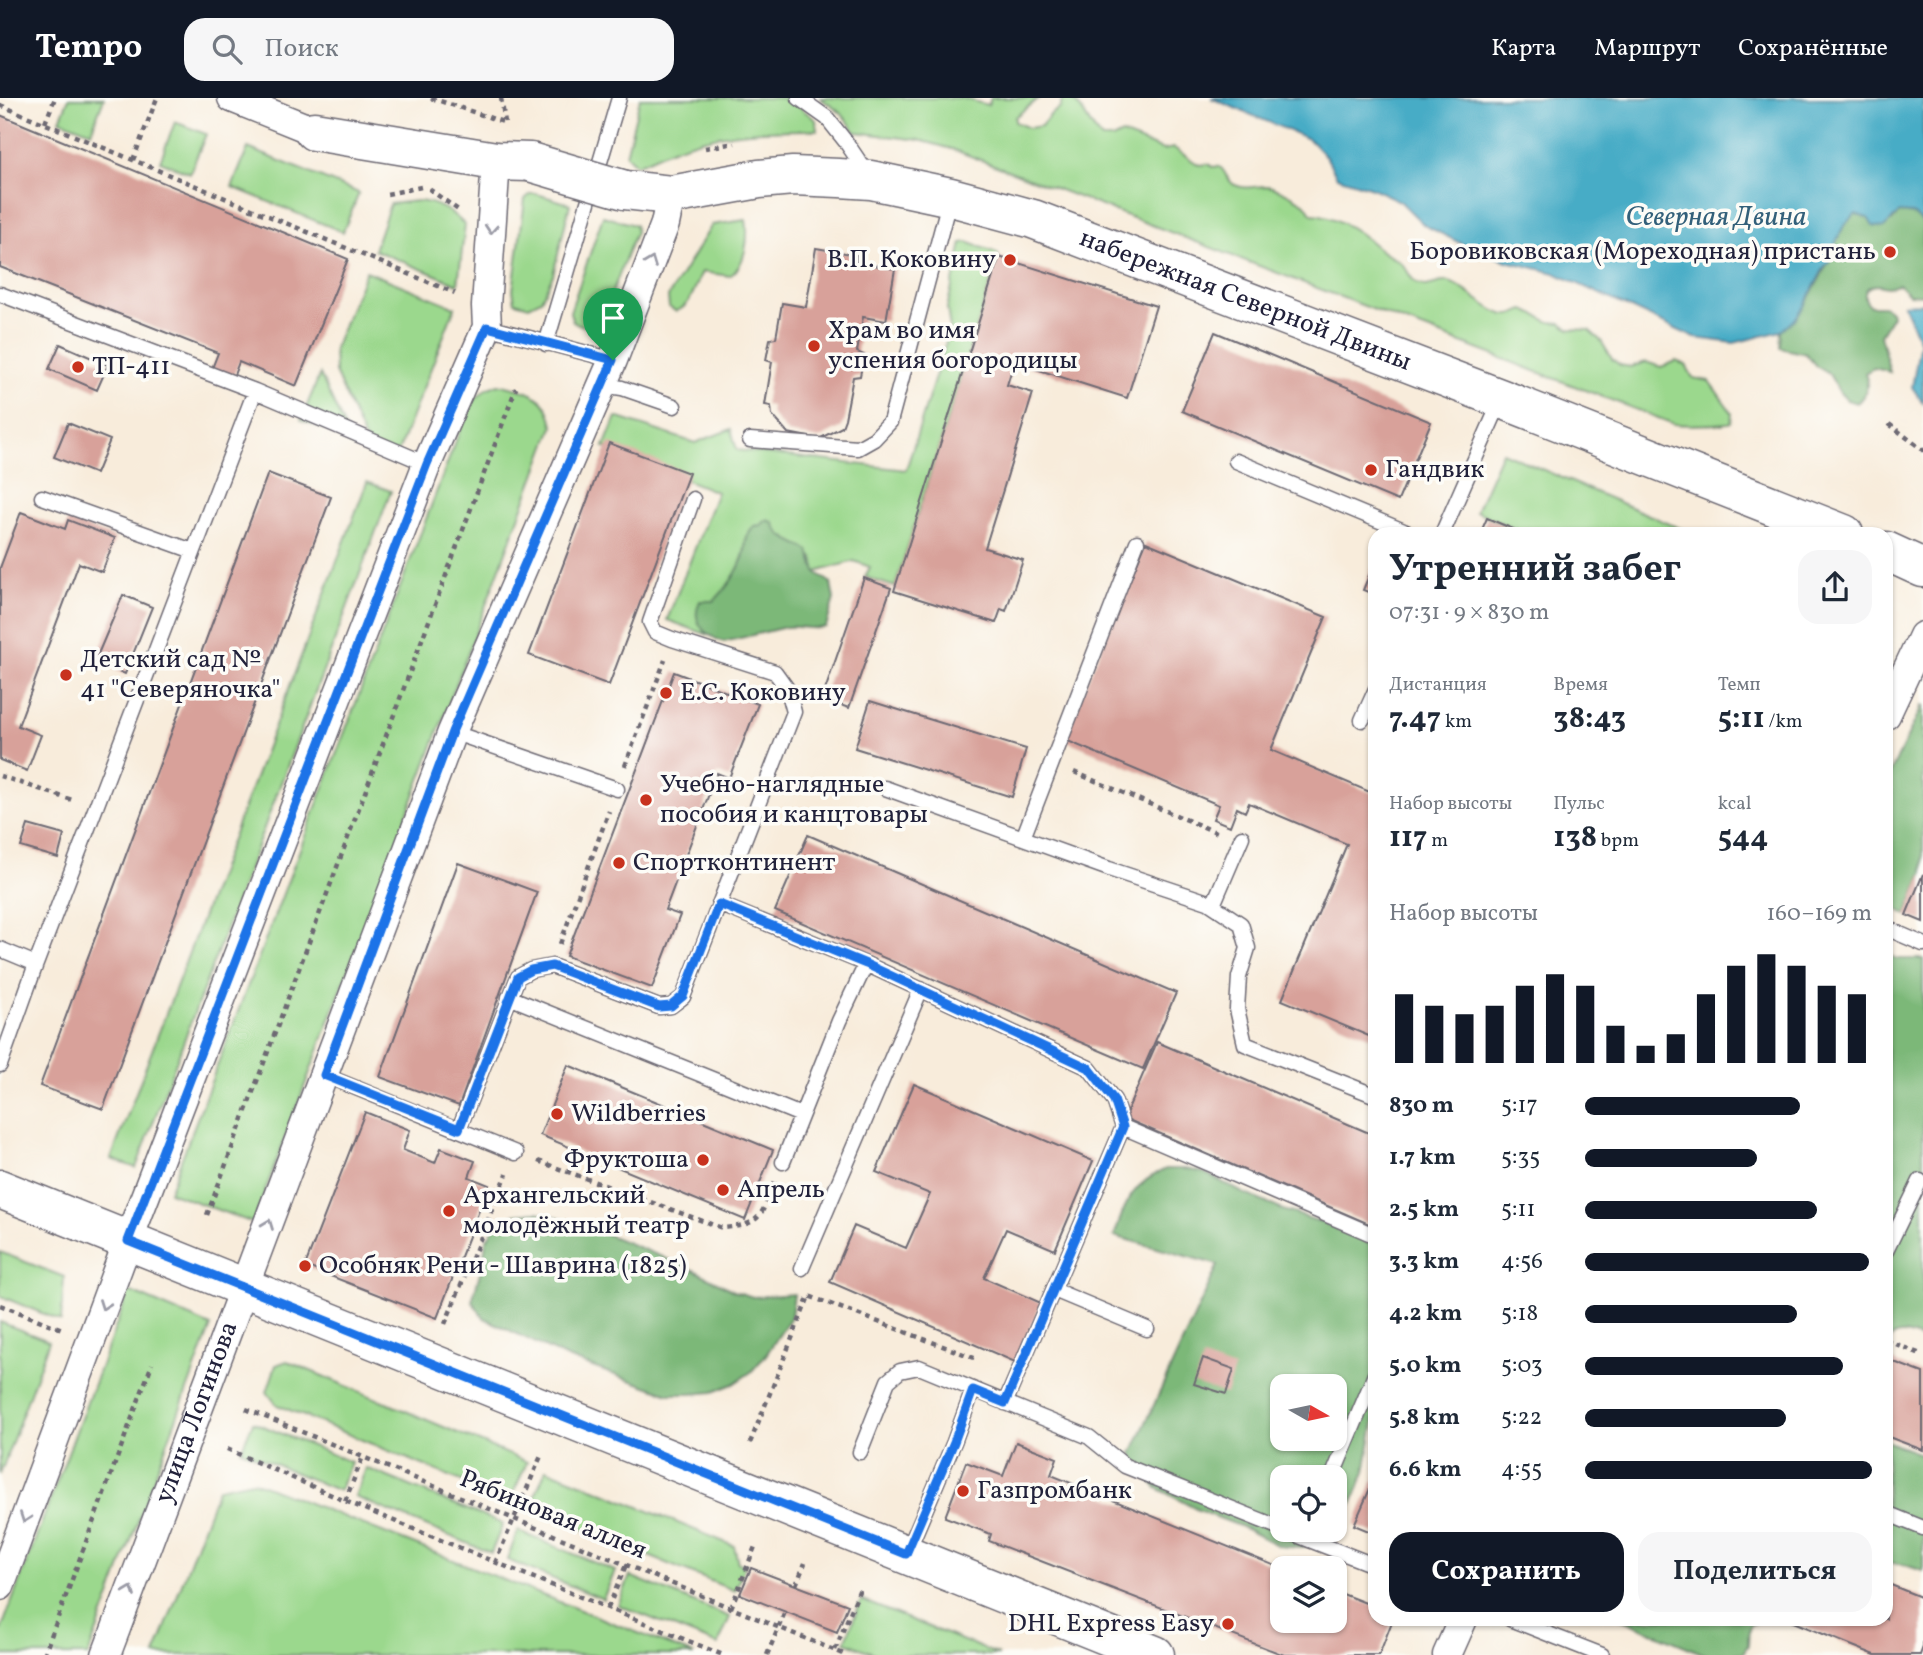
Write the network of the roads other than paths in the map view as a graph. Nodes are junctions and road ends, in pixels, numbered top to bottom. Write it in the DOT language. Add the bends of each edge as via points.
graph roads {
  1 [pos="232,98"];
  2 [pos="620,98"];
  3 [pos="799,98"];
  4 [pos="314,131"];
  5 [pos="513,151"];
  6 [pos="872,180"];
  7 [pos="671,195"];
  8 [pos="951,197"];
  9 [pos="0,294"];
  10 [pos="486,316"];
  11 [pos="546,344"];
  12 [pos="607,372"];
  13 [pos="255,391"];
  14 [pos="1502,399"];
  15 [pos="674,406"];
  16 [pos="750,440"];
  17 [pos="1236,461"];
  18 [pos="427,464"];
  19 [pos="42,497"];
  20 [pos="693,499"];
  21 [pos="1394,527"];
  22 [pos="1445,527"];
  23 [pos="1826,527"];
  24 [pos="1137,542"];
  25 [pos="193,551"];
  26 [pos="1893,554"];
  27 [pos="1923,568"];
  28 [pos="1923,636"];
  29 [pos="1893,700"];
  30 [pos="1368,707"];
  31 [pos="1362,720"];
  32 [pos="452,732"];
  33 [pos="885,788"];
  34 [pos="617,789"];
  35 [pos="1242,837"];
  36 [pos="1023,838"];
  37 [pos="719,904"];
  38 [pos="1213,905"];
  39 [pos="1893,931"];
  40 [pos="1923,944"];
  41 [pos="0,948"];
  42 [pos="36,964"];
  43 [pos="866,964"];
  44 [pos="921,989"];
  45 [pos="509,997"];
  46 [pos="0,1065"];
  47 [pos="324,1075"];
  48 [pos="1368,1093"];
  49 [pos="801,1115"];
  50 [pos="1123,1127"];
  51 [pos="459,1129"];
  52 [pos="516,1153"];
  53 [pos="783,1162"];
  54 [pos="1920,1181"];
  55 [pos="0,1189"];
  56 [pos="1368,1233"];
  57 [pos="1893,1237"];
  58 [pos="128,1241"];
  59 [pos="802,1268"];
  60 [pos="244,1288"];
  61 [pos="1054,1290"];
  62 [pos="1147,1329"];
  63 [pos="973,1390"];
  64 [pos="1368,1391"];
  65 [pos="1005,1403"];
  66 [pos="860,1452"];
  67 [pos="1337,1465"];
  68 [pos="1893,1516"];
  69 [pos="1270,1524"];
  70 [pos="1923,1528"];
  71 [pos="1326,1542"];
  72 [pos="906,1554"];
  73 [pos="1368,1562"];
  74 [pos="0,1586"];
  75 [pos="1460,1626"];
  76 [pos="1528,1626"];
  77 [pos="106,1655"];
  78 [pos="1155,1655"];
  79 [pos="1447,1655"];
  80 [pos="1602,1655"];
  1 -- 4 [label="street"];
  2 -- 11 [label="lane"];
  3 -- 6 [label="lane" via="827,118"];
  4 -- 5 [label="street"];
  5 -- 7 [label="street, набережная Северной Двины, bridge" via="625,190"];
  5 -- 10 [label="street, one-way"];
  6 -- 7 [label="street, набережная Северной Двины" via="759,178"];
  6 -- 8 [label="street, набережная Северной Двины"];
  12 -- 7 [label="street, улица Логинова, one-way" via="665,224"];
  8 -- 14 [label="street, набережная Северной Двины" via="1033,219"];
  8 -- 16 [label="lane" via="890,422 858,448"];
  9 -- 13 [label="lane"];
  10 -- 11 [label="lane"];
  10 -- 18 [label="street"];
  11 -- 12 [label="lane"];
  12 -- 15 [label="lane" via="622,388"];
  12 -- 32 [label="street, улица Логинова"];
  13 -- 18 [label="lane"];
  13 -- 25 [label="lane"];
  14 -- 22 [label="lane"];
  14 -- 23 [label="street, набережная Северной Двины"];
  17 -- 21 [label="lane"];
  18 -- 58 [label="street"];
  19 -- 25 [label="lane"];
  20 -- 37 [label="lane" via="650,622 656,632 673,639 775,672 788,690 794,712"];
  24 -- 36 [label="lane"];
  25 -- 42 [label="lane"];
  26 -- 27 [label="street"];
  28 -- 29 [label="street"];
  30 -- 31 [label="lane"];
  32 -- 34 [label="lane"];
  32 -- 47 [label="street, улица Логинова"];
  33 -- 36 [label="lane"];
  35 -- 38 [label="lane"];
  36 -- 38 [label="lane"];
  37 -- 43 [label="lane"];
  37 -- 45 [label="lane" via="683,996 671,1006 659,1007 552,966 518,977"];
  38 -- 48 [label="lane" via="1241,923 1248,948 1239,977 1237,1009 1245,1044"];
  39 -- 40 [label="lane"];
  41 -- 42 [label="lane"];
  42 -- 46 [label="lane"];
  43 -- 44 [label="lane"];
  43 -- 49 [label="lane"];
  44 -- 50 [label="lane" via="1089,1068 1114,1100"];
  44 -- 59 [label="lane"];
  45 -- 49 [label="lane"];
  45 -- 51 [label="lane"];
  47 -- 51 [label="lane"];
  60 -- 47 [label="street, улица Логинова, one-way"];
  49 -- 53 [label="lane"];
  50 -- 56 [label="lane"];
  50 -- 61 [label="lane"];
  51 -- 52 [label="lane"];
  54 -- 57 [label="lane"];
  55 -- 58 [label="street"];
  58 -- 60 [label="street"];
  58 -- 74 [label="street, one-way"];
  60 -- 72 [label="street"];
  77 -- 60 [label="street, улица Логинова, one-way"];
  61 -- 62 [label="lane"];
  61 -- 65 [label="lane"];
  63 -- 65 [label="lane"];
  63 -- 66 [label="lane" via="919,1367 900,1371 888,1381"];
  63 -- 72 [label="lane"];
  64 -- 67 [label="lane"];
  65 -- 69 [label="lane" via="1089,1437 1125,1466"];
  68 -- 70 [label="lane"];
  71 -- 73 [label="lane"];
  72 -- 78 [label="street"];
  75 -- 79 [label="street"];
  76 -- 80 [label="lane"];
}
